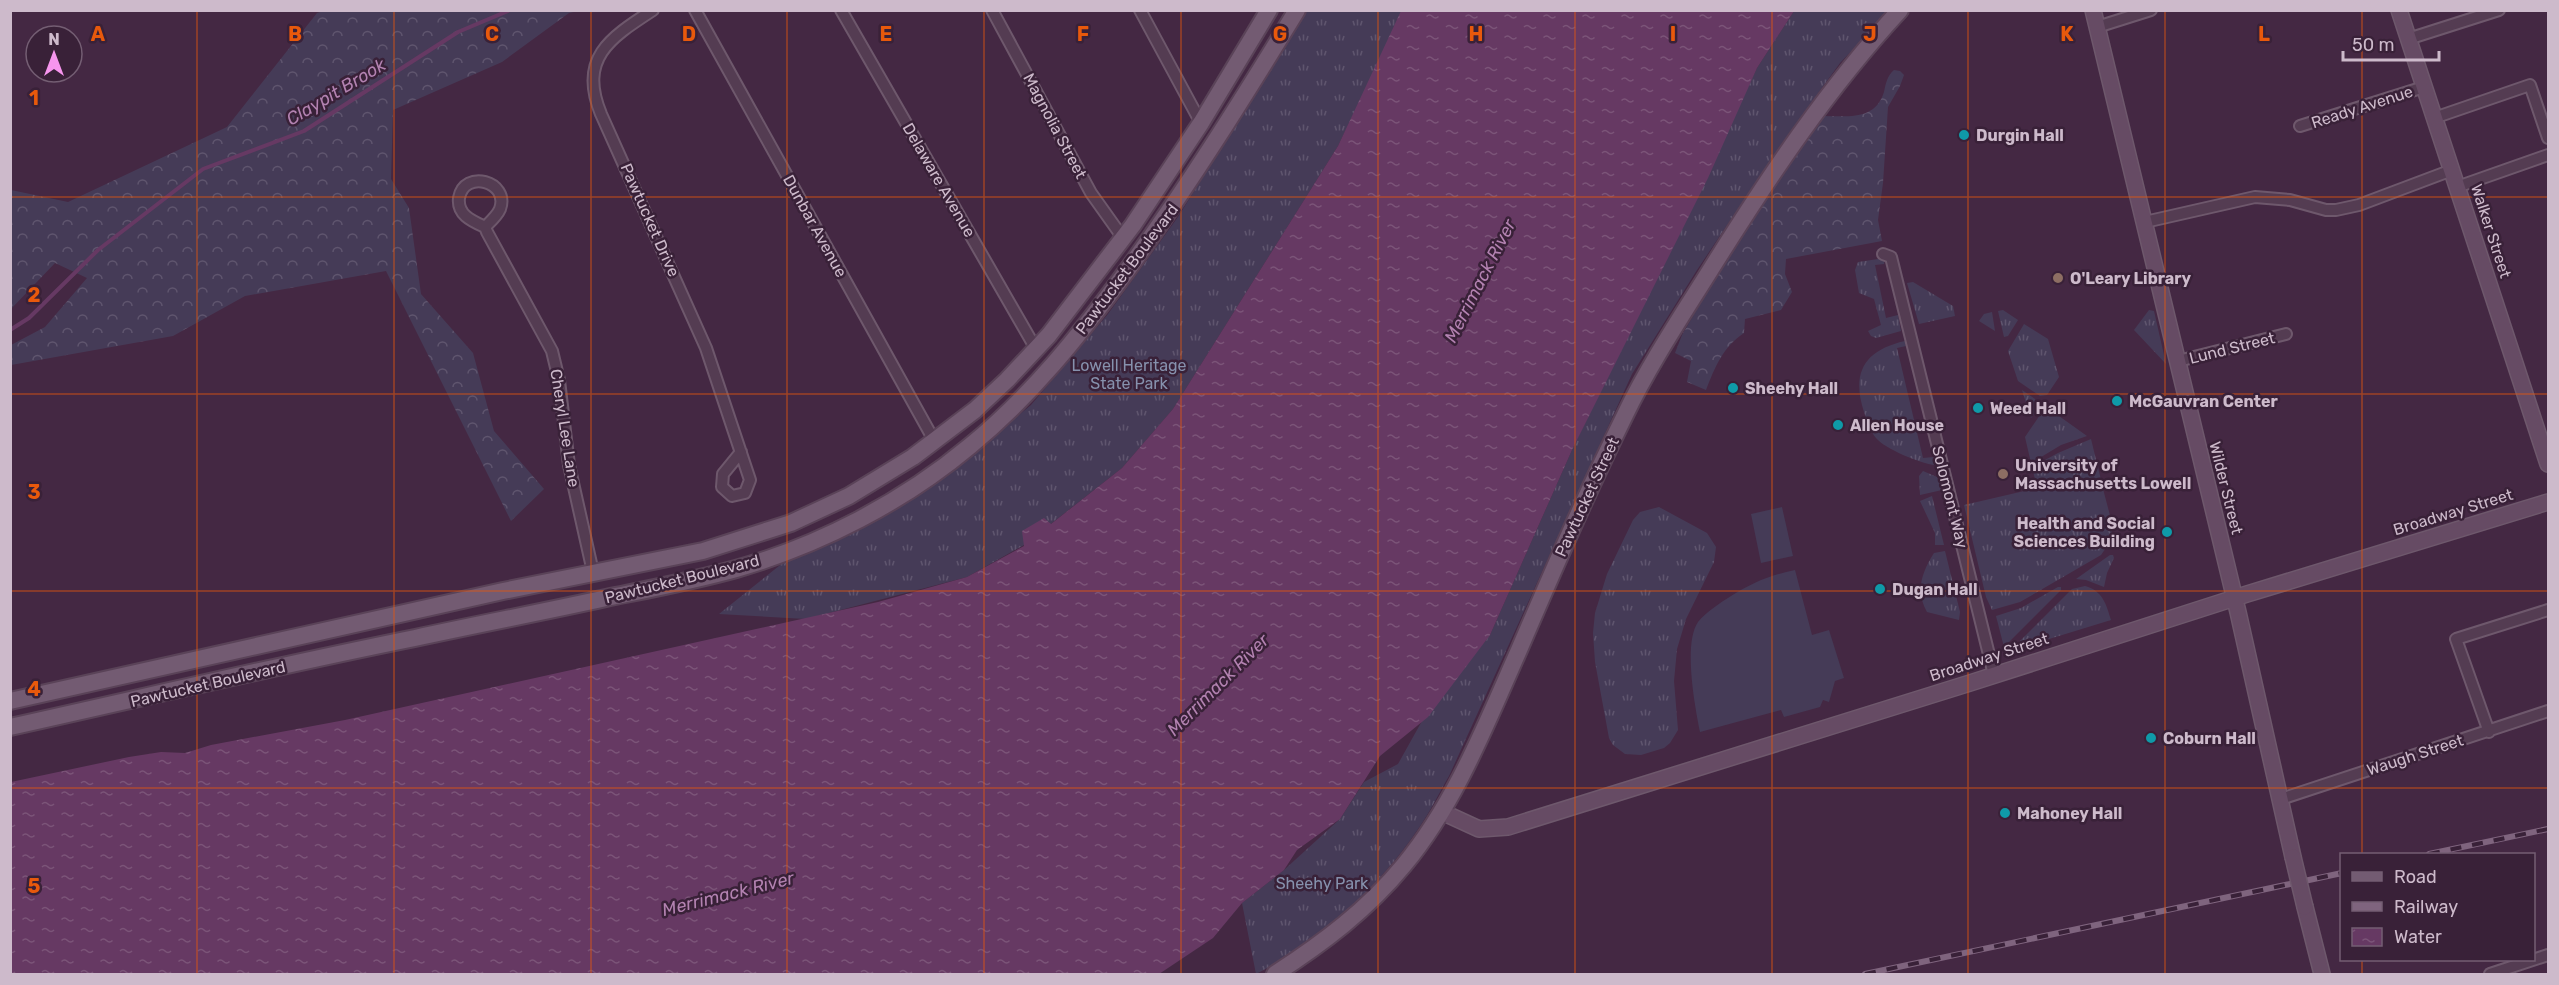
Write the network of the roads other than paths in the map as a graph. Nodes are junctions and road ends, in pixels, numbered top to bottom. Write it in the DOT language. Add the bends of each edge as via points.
graph roads {
  1 [pos="653,10"];
  2 [pos="695,10"];
  3 [pos="841,10"];
  4 [pos="992,10"];
  5 [pos="1140,10"];
  6 [pos="1269,10"];
  7 [pos="1297,10"];
  8 [pos="1900,10"];
  9 [pos="2093,10"];
  10 [pos="2151,10"];
  11 [pos="2399,10"];
  12 [pos="2499,10"];
  13 [pos="2097,27"];
  14 [pos="2408,39"];
  15 [pos="2424,87"];
  16 [pos="2434,118"];
  17 [pos="1201,123"];
  18 [pos="2300,126"];
  19 [pos="2548,138"];
  20 [pos="2548,155"];
  21 [pos="2452,170"];
  22 [pos="2457,187"];
  23 [pos="2145,222"];
  24 [pos="485,227"];
  25 [pos="1123,238"];
  26 [pos="1883,254"];
  27 [pos="2286,334"];
  28 [pos="1036,349"];
  29 [pos="2178,361"];
  30 [pos="934,442"];
  31 [pos="741,452"];
  32 [pos="2548,464"];
  33 [pos="2548,502"];
  34 [pos="593,572"];
  35 [pos="2234,598"];
  36 [pos="2548,610"];
  37 [pos="1994,675"];
  38 [pos="10,701"];
  39 [pos="2548,711"];
  40 [pos="10,727"];
  41 [pos="2488,732"];
  42 [pos="2281,799"];
  43 [pos="1442,812"];
  44 [pos="2533,961"];
  45 [pos="1275,975"];
  46 [pos="2322,975"];
  47 [pos="2490,975"];
  1 -- 31 [label="street, Pawtucket Drive" via="603,47 594,68 593,91 706,348"];
  2 -- 30 [label="street, Dunbar Avenue"];
  3 -- 28 [label="street, Delaware Avenue"];
  4 -- 25 [label="street, Magnolia Street" via="1091,192"];
  5 -- 17 [label="street"];
  6 -- 17 [label="main road, Pawtucket Boulevard"];
  7 -- 40 [label="main road, Pawtucket Boulevard" via="1182,194 1056,363 1017,405 969,447 881,507 774,556 702,577"];
  8 -- 43 [label="main road, Pawtucket Street" via="1804,127 1658,354 1601,465 1488,719"];
  9 -- 13 [label="street, Wilder Street"];
  10 -- 13 [label="street"];
  11 -- 14 [label="street, Walker Street"];
  12 -- 14 [label="street"];
  13 -- 23 [label="street, Wilder Street"];
  14 -- 15 [label="street, Walker Street"];
  15 -- 16 [label="street, Walker Street"];
  15 -- 18 [label="street, Ready Avenue"];
  16 -- 19 [label="street" via="2530,85"];
  16 -- 21 [label="street, Walker Street"];
  17 -- 25 [label="main road, Pawtucket Boulevard"];
  20 -- 22 [label="street"];
  21 -- 22 [label="street, Walker Street"];
  21 -- 23 [label="street" via="2336,210 2255,197"];
  22 -- 32 [label="street, Walker Street"];
  23 -- 29 [label="street, Wilder Street"];
  24 -- 24 [label="street, Cheryl Lee Lane" via="466,217 459,205 462,191 477,181 490,183 501,196 498,213"];
  24 -- 34 [label="street, Cheryl Lee Lane" via="552,351 569,465"];
  25 -- 28 [label="main road, Pawtucket Boulevard"];
  26 -- 37 [label="street, Solomont Way" via="1891,257"];
  27 -- 29 [label="street, Lund Street"];
  28 -- 30 [label="main road, Pawtucket Boulevard" via="975,410"];
  29 -- 35 [label="street, Wilder Street"];
  30 -- 34 [label="main road, Pawtucket Boulevard" via="849,496 791,522 703,551"];
  33 -- 35 [label="street, Broadway Street"];
  34 -- 38 [label="main road, Pawtucket Boulevard"];
  35 -- 37 [label="street, Broadway Street"];
  35 -- 42 [label="street, Wilder Street"];
  36 -- 41 [label="street" via="2456,639"];
  37 -- 43 [label="street, Broadway Street" via="1508,826 1479,829"];
  39 -- 41 [label="street, Waugh Street"];
  41 -- 42 [label="street, Waugh Street"];
  42 -- 46 [label="street, Wilder Street, bridge"];
  43 -- 45 [label="main road, Pawtucket Street" via="1403,866 1364,909"];
  44 -- 47 [label="street"];
}
